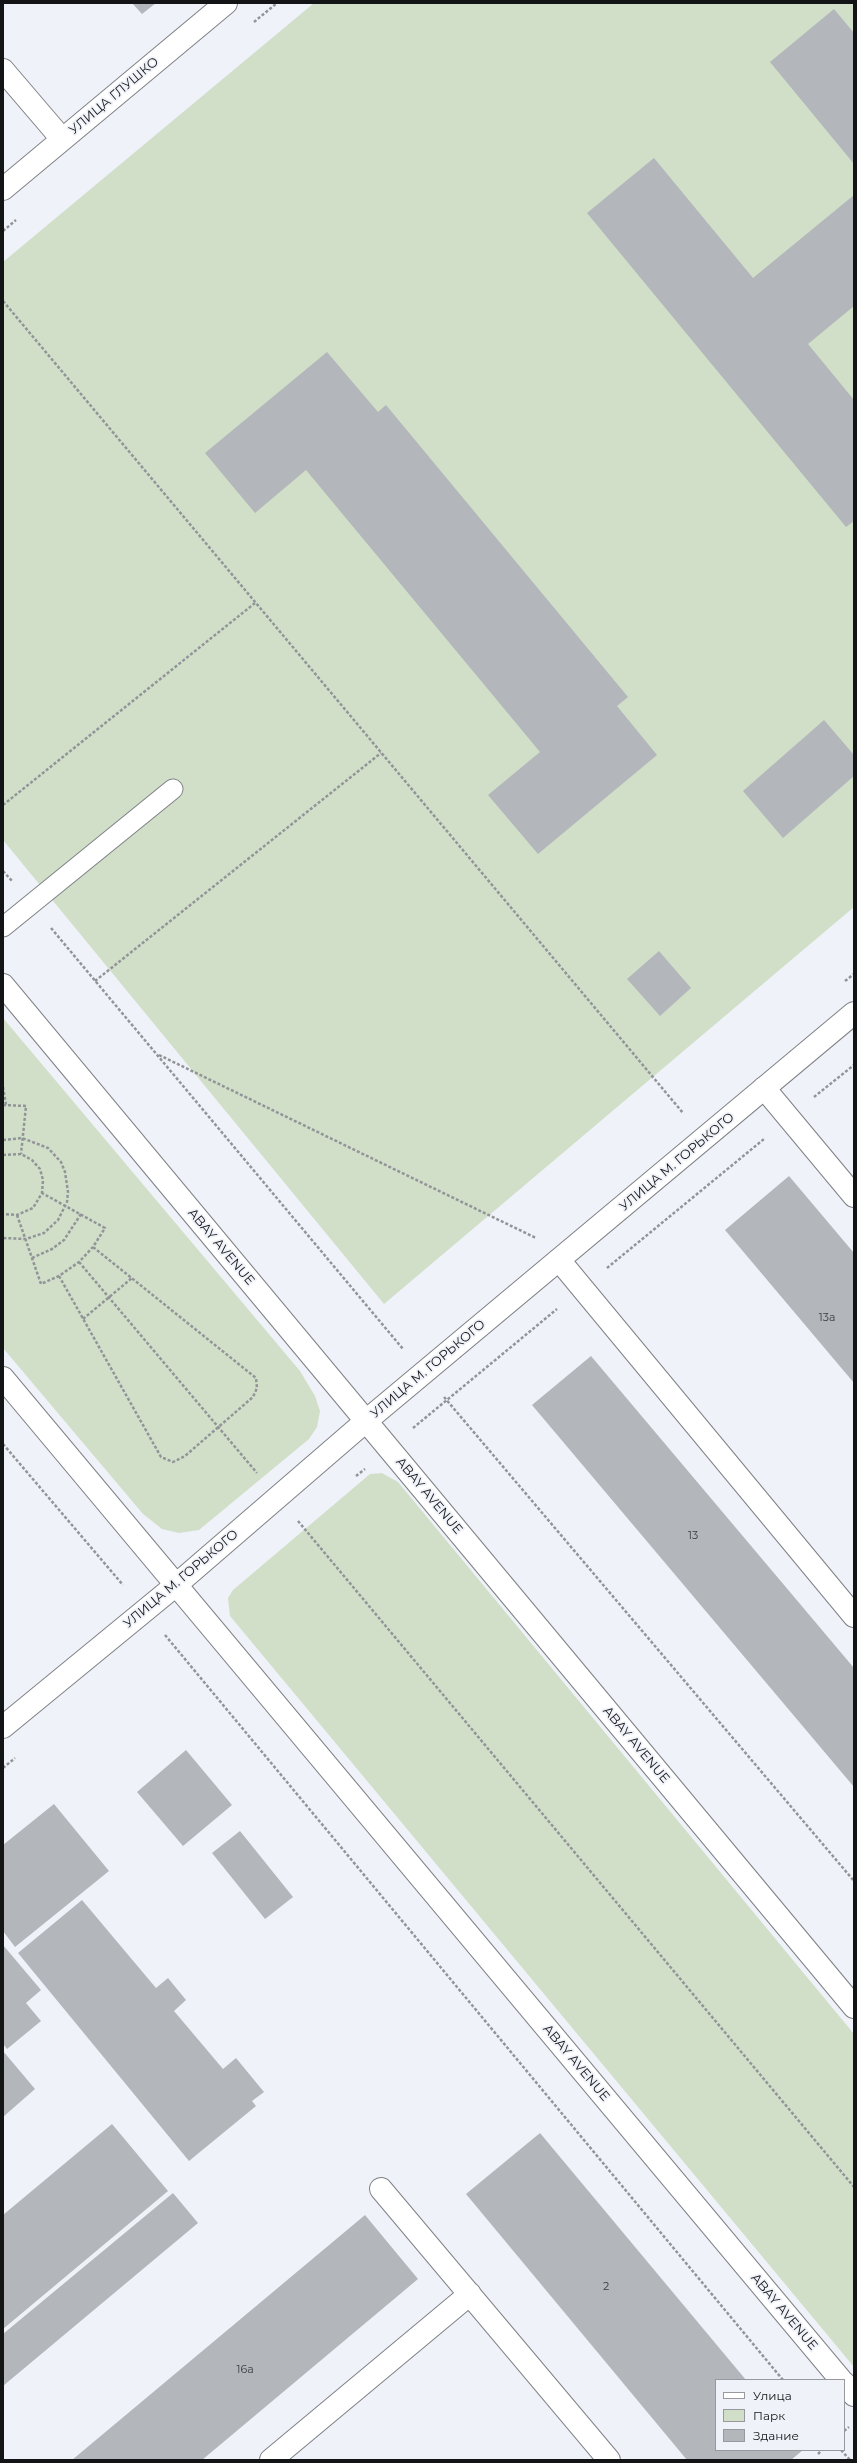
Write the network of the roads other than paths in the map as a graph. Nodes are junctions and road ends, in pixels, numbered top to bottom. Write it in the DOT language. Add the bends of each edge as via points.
graph roads {
  1 [pos="226,3"];
  2 [pos="3,70"];
  3 [pos="62,139"];
  4 [pos="3,189"];
  5 [pos="173,789"];
  6 [pos="3,927"];
  7 [pos="3,985"];
  8 [pos="854,1013"];
  9 [pos="764,1088"];
  10 [pos="854,1196"];
  11 [pos="559,1260"];
  12 [pos="3,1378"];
  13 [pos="366,1420"];
  14 [pos="176,1585"];
  15 [pos="854,1616"];
  16 [pos="3,1727"];
  17 [pos="854,2007"];
  18 [pos="381,2189"];
  19 [pos="470,2294"];
  20 [pos="840,2379"];
  21 [pos="845,2384"];
  22 [pos="854,2395"];
  23 [pos="603,2458"];
  24 [pos="271,2460"];
  1 -- 3 [label="main road, УЛИЦА ГЛУШКО"];
  2 -- 3 [label="main road"];
  3 -- 4 [label="main road, УЛИЦА ГЛУШКО"];
  5 -- 6 [label="lane"];
  7 -- 13 [label="main road, ABAY AVENUE"];
  8 -- 9 [label="main road, УЛИЦА М. ГОРЬКОГО"];
  9 -- 10 [label="main road"];
  9 -- 11 [label="main road, УЛИЦА М. ГОРЬКОГО"];
  11 -- 13 [label="main road, УЛИЦА М. ГОРЬКОГО"];
  11 -- 15 [label="main road"];
  12 -- 14 [label="main road, ABAY AVENUE"];
  13 -- 14 [label="main road, УЛИЦА М. ГОРЬКОГО"];
  13 -- 17 [label="main road, ABAY AVENUE"];
  14 -- 16 [label="main road, УЛИЦА М. ГОРЬКОГО"];
  14 -- 20 [label="main road, ABAY AVENUE"];
  18 -- 19 [label="main road"];
  19 -- 23 [label="main road"];
  19 -- 24 [label="main road"];
  21 -- 22 [label="main road"];
}
